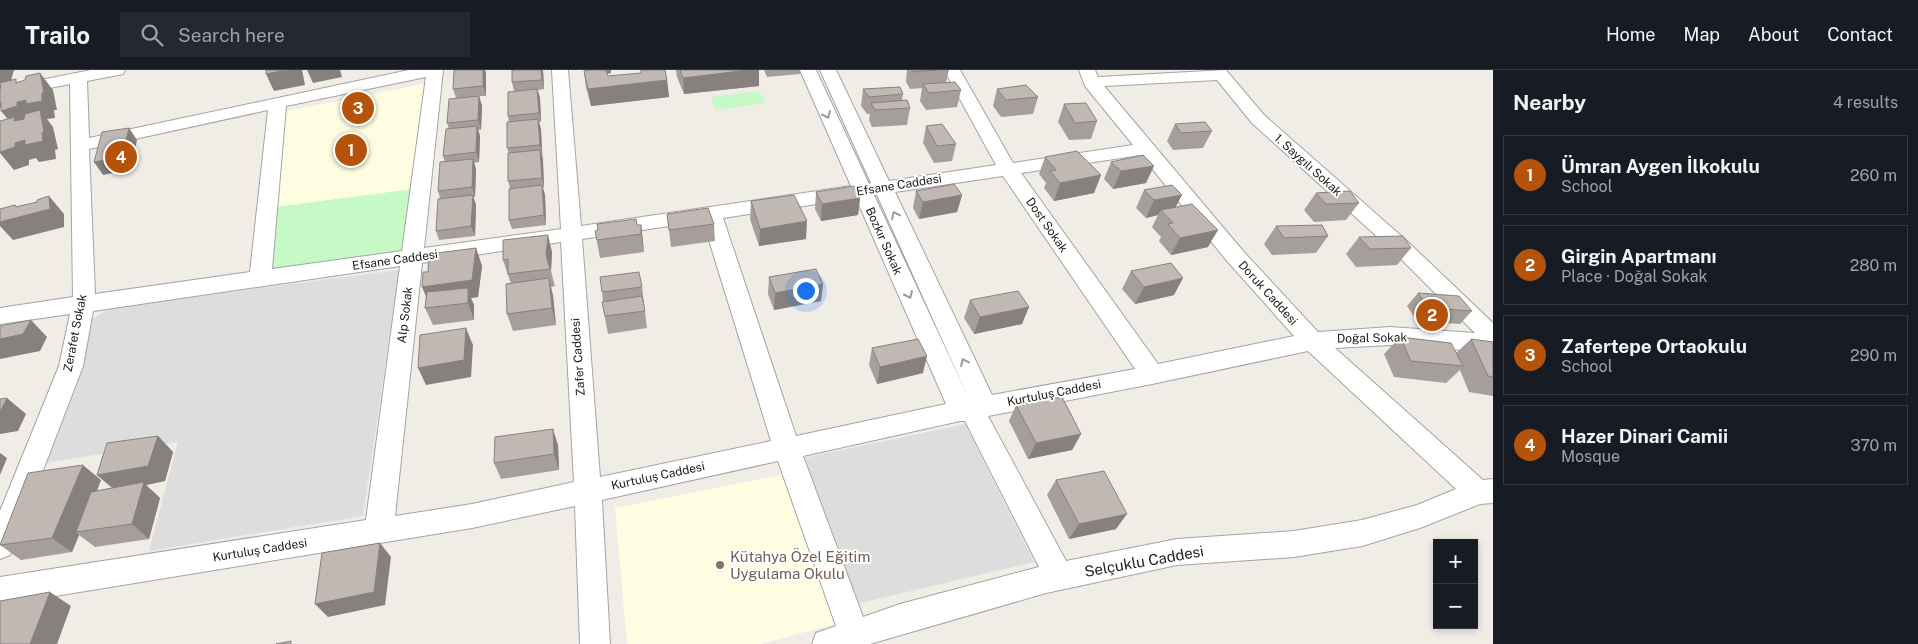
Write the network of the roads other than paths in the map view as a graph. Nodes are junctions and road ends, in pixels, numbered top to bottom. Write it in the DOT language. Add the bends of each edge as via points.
graph roads {
  1 [pos="117,70"];
  2 [pos="434,70"];
  3 [pos="560,70"];
  4 [pos="808,70"];
  5 [pos="828,70"];
  6 [pos="1218,72"];
  7 [pos="955,73"];
  8 [pos="1089,76"];
  9 [pos="78,78"];
  10 [pos="0,93"];
  11 [pos="278,103"];
  12 [pos="80,145"];
  13 [pos="1145,149"];
  14 [pos="1007,168"];
  15 [pos="883,188"];
  16 [pos="861,191"];
  17 [pos="711,213"];
  18 [pos="571,234"];
  19 [pos="412,257"];
  20 [pos="260,279"];
  21 [pos="82,304"];
  22 [pos="0,316"];
  23 [pos="1493,337"];
  24 [pos="1312,341"];
  25 [pos="1493,344"];
  26 [pos="1152,375"];
  27 [pos="973,409"];
  28 [pos="787,449"];
  29 [pos="589,490"];
  30 [pos="1485,491"];
  31 [pos="379,531"];
  32 [pos="0,546"];
  33 [pos="1059,576"];
  34 [pos="0,590"];
  35 [pos="854,634"];
  36 [pos="595,644"];
  37 [pos="827,644"];
  1 -- 9 [label="street"];
  2 -- 11 [label="street"];
  2 -- 19 [label="street, Alp Sokak"];
  3 -- 18 [label="street, Zafer Caddesi"];
  4 -- 16 [label="street, Bozkır Sokak, one-way"];
  5 -- 15 [label="street, Bozkır Sokak"];
  6 -- 8 [label="street"];
  6 -- 23 [label="street, 1. Saygılı Sokak" via="1258,119 1401,247"];
  7 -- 14 [label="street, Dost Sokak"];
  8 -- 13 [label="street, Doruk Caddesi"];
  9 -- 10 [label="street"];
  9 -- 12 [label="street, Zerafet Sokak"];
  11 -- 12 [label="street"];
  11 -- 20 [label="street"];
  12 -- 21 [label="street, Zerafet Sokak"];
  13 -- 14 [label="street, Efsane Caddesi"];
  13 -- 24 [label="street, Doruk Caddesi"];
  14 -- 15 [label="street, Efsane Caddesi"];
  14 -- 26 [label="street, Dost Sokak"];
  15 -- 16 [label="street, Efsane Caddesi"];
  27 -- 15 [label="street, Bozkır Sokak, one-way"];
  16 -- 17 [label="street, Efsane Caddesi"];
  16 -- 27 [label="street, Bozkır Sokak, one-way"];
  17 -- 18 [label="street, Efsane Caddesi"];
  17 -- 28 [label="street"];
  18 -- 19 [label="street, Efsane Caddesi"];
  18 -- 29 [label="street, Zafer Caddesi"];
  19 -- 20 [label="street, Efsane Caddesi"];
  19 -- 31 [label="street, Alp Sokak"];
  20 -- 21 [label="street, Efsane Caddesi"];
  21 -- 22 [label="street, Efsane Caddesi"];
  21 -- 32 [label="street, Zerafet Sokak" via="71,366"];
  24 -- 25 [label="street, Doğal Sokak" via="1390,336"];
  24 -- 26 [label="street, Kurtuluş Caddesi"];
  24 -- 30 [label="street, Doruk Caddesi"];
  26 -- 27 [label="street, Kurtuluş Caddesi"];
  27 -- 28 [label="street, Kurtuluş Caddesi"];
  27 -- 33 [label="street"];
  28 -- 29 [label="street, Kurtuluş Caddesi"];
  28 -- 35 [label="street"];
  29 -- 31 [label="street, Kurtuluş Caddesi" via="472,516"];
  29 -- 36 [label="street, Zafer Caddesi"];
  30 -- 33 [label="street, Selçuklu Caddesi" via="1420,516 1362,533 1294,544 1178,552"];
  31 -- 34 [label="street, Kurtuluş Caddesi"];
  33 -- 35 [label="street, Selçuklu Caddesi"];
  35 -- 37 [label="street, Selçuklu Caddesi"];
}
